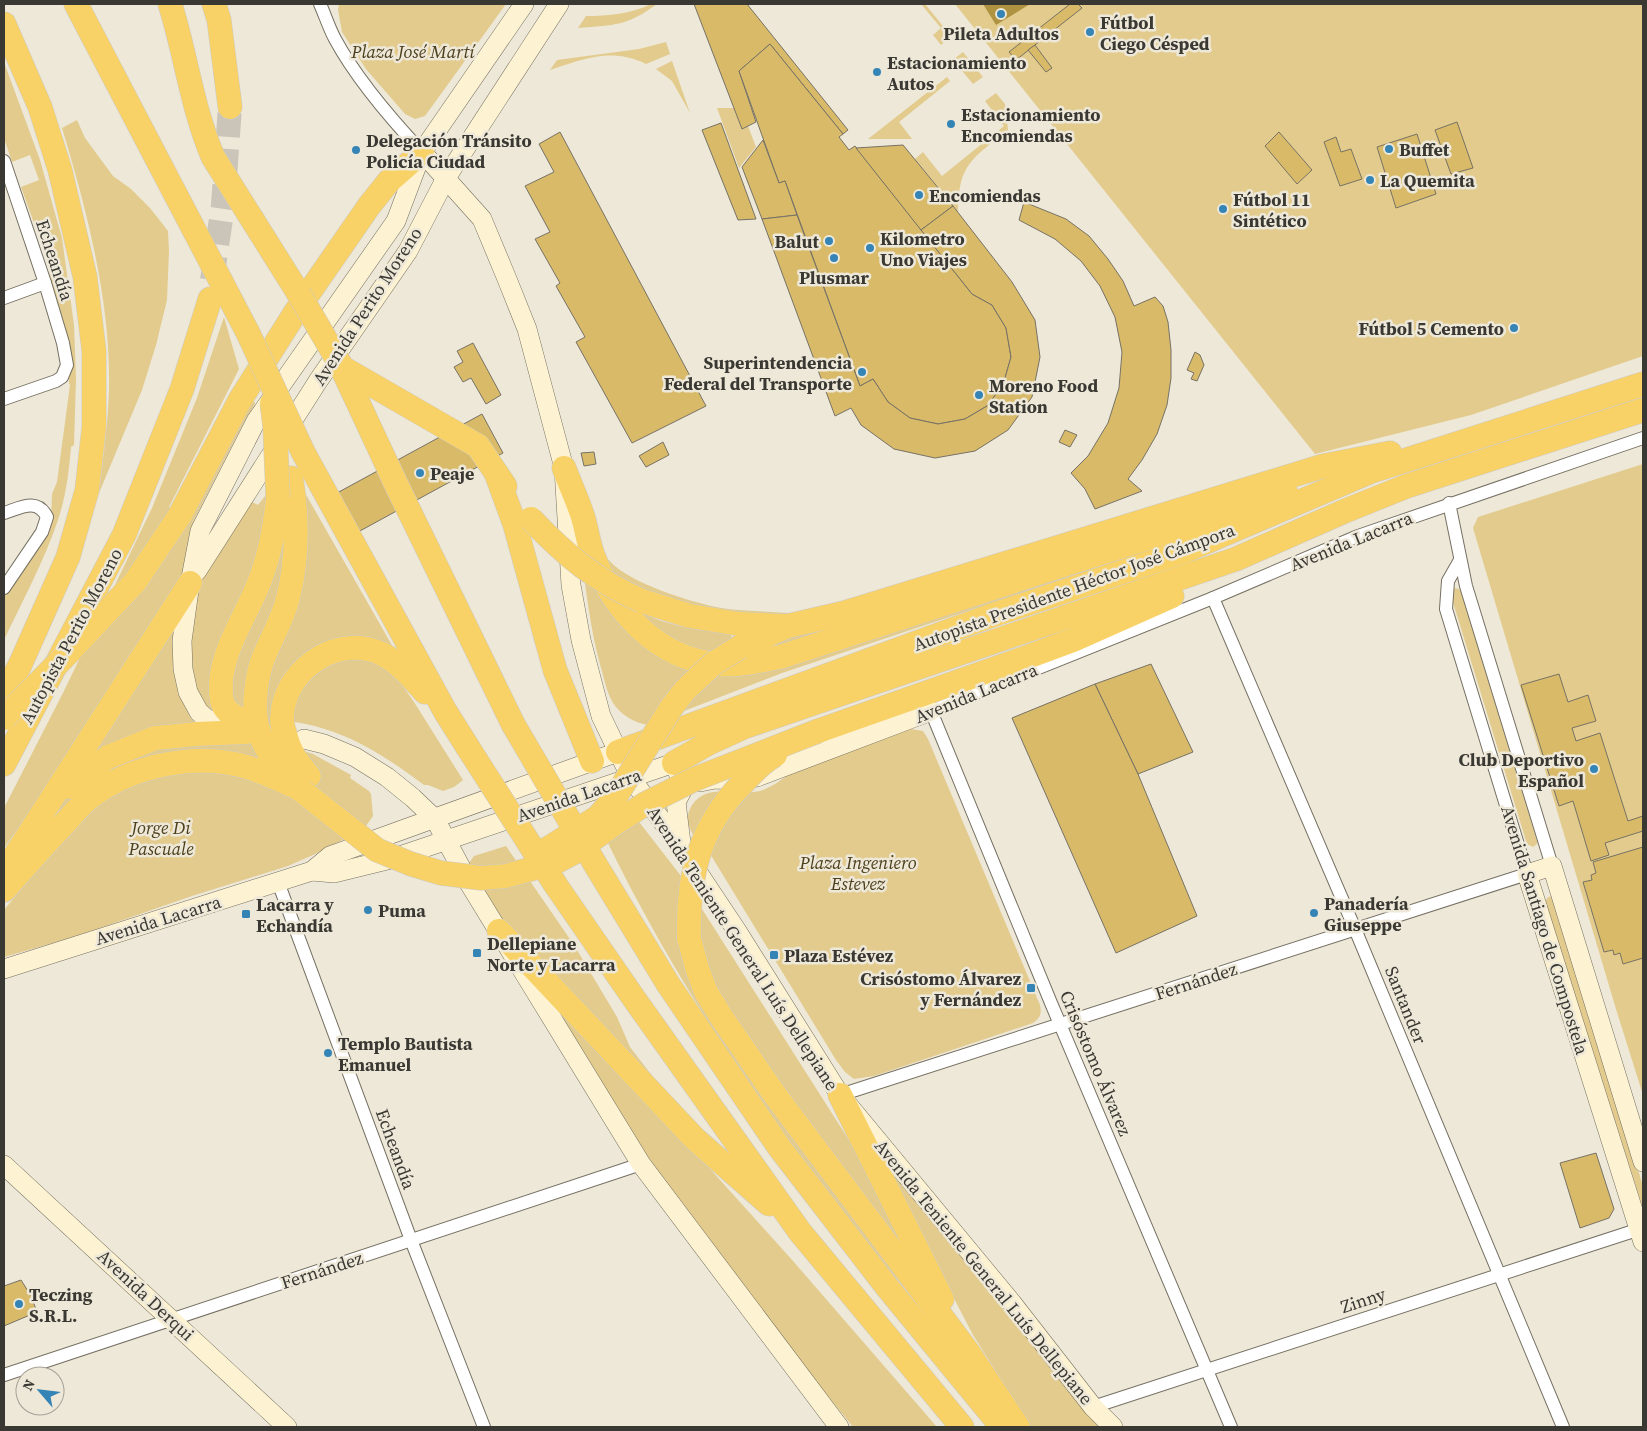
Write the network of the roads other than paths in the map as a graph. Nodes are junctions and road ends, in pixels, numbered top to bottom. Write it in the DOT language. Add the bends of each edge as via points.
graph roads {
  1 [pos="76,4"];
  2 [pos="170,4"];
  3 [pos="214,4"];
  4 [pos="320,4"];
  5 [pos="524,4"];
  6 [pos="559,4"];
  7 [pos="4,24"];
  8 [pos="230,107"];
  9 [pos="422,152"];
  10 [pos="4,161"];
  11 [pos="446,178"];
  12 [pos="45,283"];
  13 [pos="4,298"];
  14 [pos="210,299"];
  15 [pos="341,365"];
  16 [pos="269,381"];
  17 [pos="1643,384"];
  18 [pos="4,399"];
  19 [pos="1643,410"];
  20 [pos="275,427"];
  21 [pos="1494,432"];
  22 [pos="1643,438"];
  23 [pos="564,468"];
  24 [pos="1372,471"];
  25 [pos="496,473"];
  26 [pos="1449,503"];
  27 [pos="4,513"];
  28 [pos="1236,559"];
  29 [pos="1460,560"];
  30 [pos="190,583"];
  31 [pos="4,588"];
  32 [pos="1213,598"];
  33 [pos="781,629"];
  34 [pos="4,695"];
  35 [pos="931,711"];
  36 [pos="445,712"];
  37 [pos="4,718"];
  38 [pos="245,729"];
  39 [pos="818,731"];
  40 [pos="304,739"];
  41 [pos="618,752"];
  42 [pos="592,761"];
  43 [pos="674,763"];
  44 [pos="4,764"];
  45 [pos="631,778"];
  46 [pos="304,786"];
  47 [pos="684,787"];
  48 [pos="53,799"];
  49 [pos="435,819"];
  50 [pos="447,840"];
  51 [pos="681,848"];
  52 [pos="1552,866"];
  53 [pos="312,871"];
  54 [pos="4,874"];
  55 [pos="1527,874"];
  56 [pos="278,882"];
  57 [pos="4,890"];
  58 [pos="1355,929"];
  59 [pos="499,931"];
  60 [pos="4,969"];
  61 [pos="1062,1025"];
  62 [pos="840,1095"];
  63 [pos="1643,1162"];
  64 [pos="641,1164"];
  65 [pos="4,1165"];
  66 [pos="800,1232"];
  67 [pos="1642,1233"];
  68 [pos="411,1240"];
  69 [pos="1498,1274"];
  70 [pos="172,1319"];
  71 [pos="968,1352"];
  72 [pos="1208,1370"];
  73 [pos="4,1375"];
  74 [pos="1093,1407"];
  75 [pos="287,1427"];
  76 [pos="484,1427"];
  77 [pos="840,1427"];
  78 [pos="962,1427"];
  79 [pos="1002,1427"];
  80 [pos="1018,1427"];
  81 [pos="1112,1427"];
  82 [pos="1231,1427"];
  83 [pos="1563,1427"];
  1 -- 16 [label="highway, bridge" via="248,333"];
  2 -- 15 [label="highway, bridge" via="196,110 213,157"];
  3 -- 8 [label="highway"];
  4 -- 9 [label="street" via="334,39 347,58 400,129"];
  5 -- 9 [label="street"];
  6 -- 11 [label="street, Avenida Perito Moreno"];
  7 -- 34 [label="highway, Autopista Perito Moreno" via="40,107 60,170 85,277 94,351 94,427 87,490 68,557"];
  9 -- 11 [label="street, Avenida Teniente General Luís Dellepiane"];
  9 -- 30 [label="street" via="396,221 256,421 200,531"];
  9 -- 37 [label="highway, bridge" via="389,181 369,206 297,310 240,400 180,515 135,582"];
  10 -- 12 [label="street, Echeandía"];
  11 -- 23 [label="street, Avenida Teniente General Luís Dellepiane" via="482,219 507,279 527,330"];
  11 -- 30 [label="street, Avenida Perito Moreno" via="408,251 313,389"];
  12 -- 13 [label="street"];
  12 -- 18 [label="street, Echeandía" via="63,343 65,372 56,381"];
  14 -- 44 [label="highway, Autopista Perito Moreno" via="182,389 124,535"];
  15 -- 25 [label="highway" via="478,446"];
  15 -- 79 [label="highway, bridge" via="514,724 668,984 780,1147 887,1287"];
  16 -- 20 [label="highway, bridge"];
  16 -- 36 [label="highway, bridge" via="302,452"];
  17 -- 21 [label="highway, Autopista Presidente Héctor José Cámpora"];
  19 -- 28 [label="highway, Autopista Presidente Héctor José Cámpora" via="1407,486"];
  20 -- 38 [label="highway, bridge" via="278,498 274,531 260,582 232,637 222,674 223,704"];
  20 -- 46 [label="highway, bridge" via="291,478 297,539 293,575 283,615 259,672 256,708 258,729 271,755"];
  21 -- 24 [label="highway, Autopista Presidente Héctor José Cámpora"];
  21 -- 33 [label="highway" via="1323,466 844,613"];
  22 -- 26 [label="street, Avenida Lacarra"];
  23 -- 24 [label="highway" via="582,514 593,556 627,615 645,634 671,651 717,664 780,657 1308,486"];
  23 -- 41 [label="street, Avenida Teniente General Luís Dellepiane" via="572,585 581,640 601,716"];
  24 -- 41 [label="highway, Autopista Presidente Héctor José Cámpora" via="1185,551 990,616"];
  25 -- 33 [label="highway, bridge" via="558,548 619,591 690,616"];
  25 -- 42 [label="highway" via="515,525 555,670"];
  26 -- 29 [label="street, Avenida Santiago de Compostela"];
  26 -- 32 [label="street, Avenida Lacarra" via="1358,536"];
  27 -- 31 [label="street" via="36,505 47,517 42,532"];
  28 -- 39 [label="highway" via="1194,586 1073,640"];
  28 -- 43 [label="highway, Autopista Presidente Héctor José Cámpora" via="744,727"];
  29 -- 52 [label="street, Avenida Santiago de Compostela"];
  29 -- 55 [label="street, Avenida Santiago de Compostela" via="1448,581 1446,609"];
  30 -- 38 [label="street" via="182,641 188,692 199,712 207,719"];
  30 -- 48 [label="highway"];
  32 -- 35 [label="street, Avenida Lacarra"];
  32 -- 58 [label="street, Santander"];
  33 -- 46 [label="highway, bridge" via="740,647 714,663 671,708 616,796 598,817 549,848 530,855 481,862 441,858 388,837"];
  35 -- 47 [label="street, Avenida Lacarra" via="756,777 732,781 715,779"];
  35 -- 61 [label="street, Crisóstomo Álvarez"];
  36 -- 46 [label="highway" via="399,666 375,651 351,647 313,660 297,676 283,703 282,721 288,748"];
  36 -- 66 [label="highway, bridge" via="555,884"];
  38 -- 48 [label="highway" via="155,738 108,757"];
  39 -- 46 [label="highway, bridge" via="695,779 646,804 556,862 506,876 481,878 441,873 377,850"];
  39 -- 71 [label="highway, bridge" via="771,758 724,804 698,855 688,914 689,938 706,992 722,1018 775,1095"];
  40 -- 49 [label="street" via="355,757 414,798"];
  41 -- 42 [label="street, Avenida Lacarra"];
  41 -- 45 [label="street, Avenida Teniente General Luís Dellepiane"];
  42 -- 49 [label="street, Avenida Lacarra"];
  43 -- 45 [label="street, Avenida Lacarra"];
  43 -- 47 [label="street"];
  45 -- 50 [label="street, Avenida Lacarra"];
  45 -- 51 [label="street, Avenida Teniente General Luís Dellepiane"];
  46 -- 57 [label="highway" via="246,766 202,761 172,763 139,772 91,796"];
  47 -- 51 [label="street" via="676,802"];
  48 -- 54 [label="highway"];
  49 -- 50 [label="street"];
  49 -- 53 [label="street, Avenida Lacarra" via="330,856"];
  50 -- 53 [label="street, Avenida Lacarra" via="391,859 334,873"];
  50 -- 59 [label="street"];
  51 -- 62 [label="street, Avenida Teniente General Luís Dellepiane"];
  52 -- 55 [label="street, Fernández"];
  52 -- 63 [label="street, Avenida Santiago de Compostela"];
  53 -- 56 [label="street, Avenida Lacarra"];
  55 -- 58 [label="street, Fernández"];
  55 -- 67 [label="street, Avenida Santiago de Compostela"];
  56 -- 60 [label="street, Avenida Lacarra"];
  56 -- 68 [label="street, Echeandía"];
  58 -- 61 [label="street, Fernández"];
  58 -- 69 [label="street, Santander"];
  59 -- 64 [label="street"];
  59 -- 66 [label="highway" via="695,1139"];
  61 -- 62 [label="street, Fernández"];
  61 -- 72 [label="street, Crisóstomo Álvarez"];
  62 -- 71 [label="highway"];
  62 -- 74 [label="street, Avenida Teniente General Luís Dellepiane" via="1012,1302"];
  64 -- 68 [label="street, Fernández"];
  64 -- 77 [label="street"];
  65 -- 70 [label="street, Avenida Derqui"];
  66 -- 78 [label="highway"];
  67 -- 69 [label="street, Zinny"];
  68 -- 70 [label="street, Fernández"];
  68 -- 76 [label="street, Echeandía"];
  69 -- 72 [label="street, Zinny"];
  69 -- 83 [label="street, Santander"];
  70 -- 73 [label="street, Fernández"];
  70 -- 75 [label="street, Avenida Derqui"];
  71 -- 80 [label="highway"];
  72 -- 74 [label="street, Zinny"];
  72 -- 82 [label="street, Crisóstomo Álvarez"];
  74 -- 81 [label="street, Avenida Teniente General Luís Dellepiane"];
}
